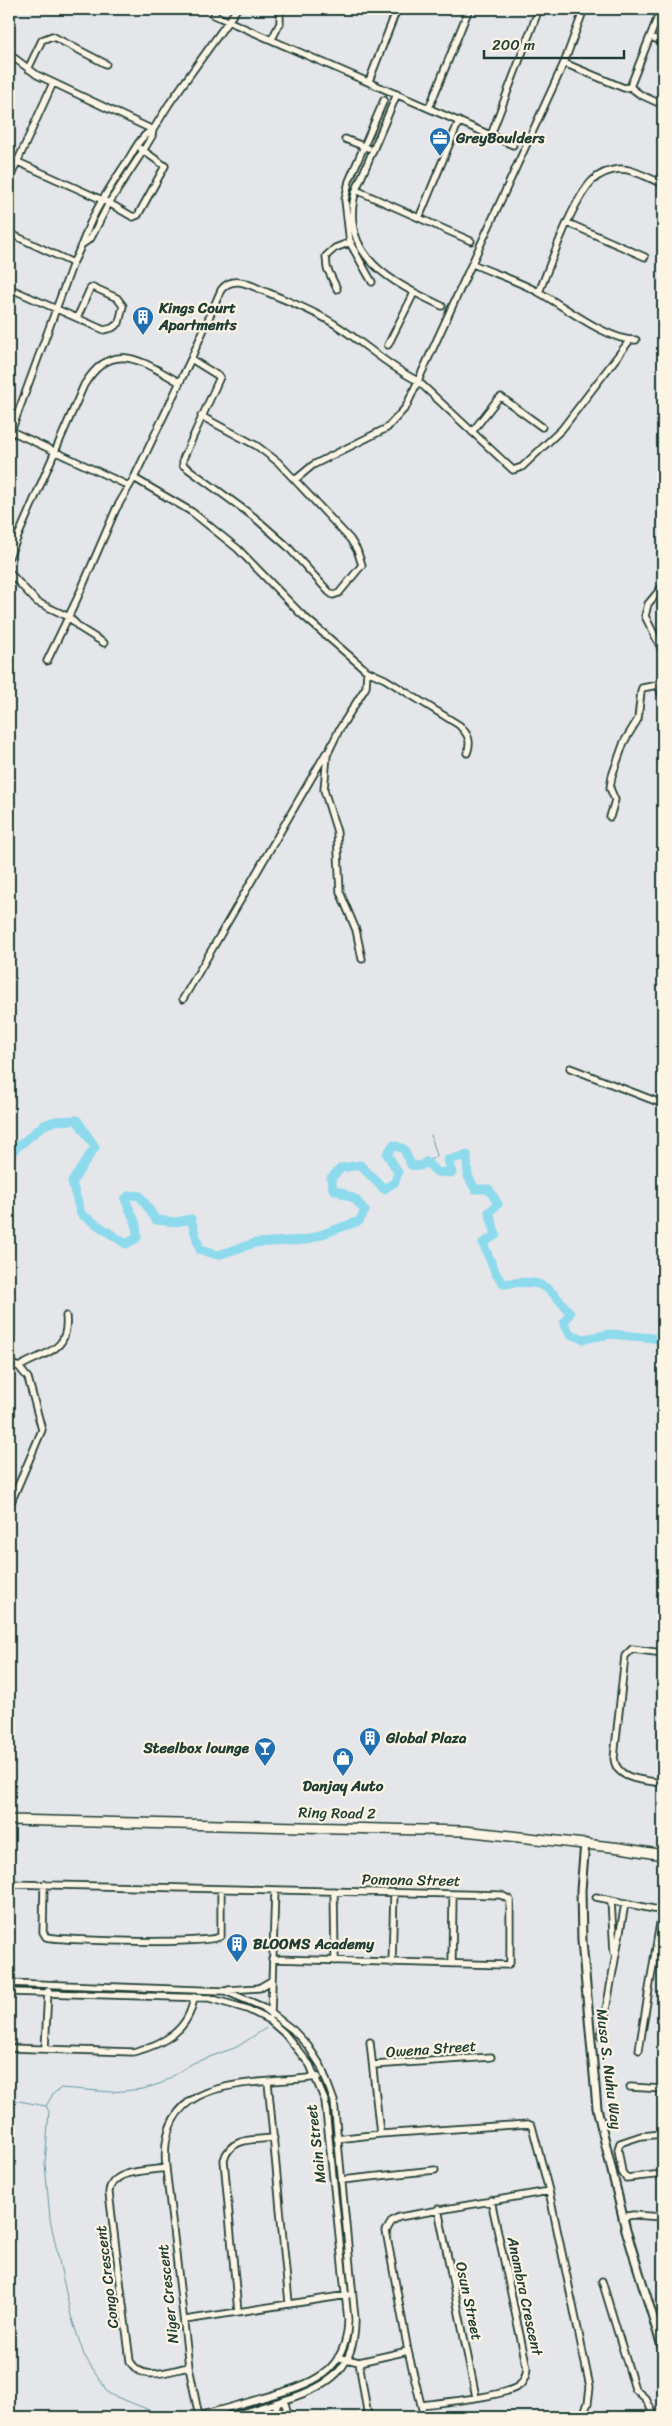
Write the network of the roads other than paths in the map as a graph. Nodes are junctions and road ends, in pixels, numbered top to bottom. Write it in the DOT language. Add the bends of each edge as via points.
graph roads {
  1 [pos="216,9"];
  2 [pos="237,9"];
  3 [pos="280,9"];
  4 [pos="397,9"];
  5 [pos="469,9"];
  6 [pos="539,9"];
  7 [pos="584,9"];
  8 [pos="660,9"];
  9 [pos="229,21"];
  10 [pos="651,37"];
  11 [pos="272,39"];
  12 [pos="663,42"];
  13 [pos="9,54"];
  14 [pos="564,63"];
  15 [pos="106,64"];
  16 [pos="28,69"];
  17 [pos="369,81"];
  18 [pos="53,83"];
  19 [pos="630,87"];
  20 [pos="397,94"];
  21 [pos="384,100"];
  22 [pos="663,104"];
  23 [pos="429,108"];
  24 [pos="459,121"];
  25 [pos="152,130"];
  26 [pos="491,136"];
  27 [pos="344,138"];
  28 [pos="513,145"];
  29 [pos="364,146"];
  30 [pos="137,147"];
  31 [pos="372,150"];
  32 [pos="144,151"];
  33 [pos="9,158"];
  34 [pos="17,162"];
  35 [pos="9,180"];
  36 [pos="663,184"];
  37 [pos="356,190"];
  38 [pos="102,201"];
  39 [pos="109,203"];
  40 [pos="419,218"];
  41 [pos="568,223"];
  42 [pos="9,233"];
  43 [pos="358,240"];
  44 [pos="471,241"];
  45 [pos="84,243"];
  46 [pos="350,243"];
  47 [pos="645,257"];
  48 [pos="72,263"];
  49 [pos="473,264"];
  50 [pos="372,282"];
  51 [pos="9,288"];
  52 [pos="337,289"];
  53 [pos="539,292"];
  54 [pos="414,293"];
  55 [pos="442,306"];
  56 [pos="55,308"];
  57 [pos="77,318"];
  58 [pos="388,345"];
  59 [pos="191,359"];
  60 [pos="418,381"];
  61 [pos="179,382"];
  62 [pos="201,416"];
  63 [pos="542,428"];
  64 [pos="472,432"];
  65 [pos="10,434"];
  66 [pos="55,452"];
  67 [pos="134,478"];
  68 [pos="295,480"];
  69 [pos="129,486"];
  70 [pos="9,557"];
  71 [pos="9,572"];
  72 [pos="663,586"];
  73 [pos="69,618"];
  74 [pos="104,643"];
  75 [pos="663,652"];
  76 [pos="47,661"];
  77 [pos="367,671"];
  78 [pos="663,676"];
  79 [pos="658,684"];
  80 [pos="663,697"];
  81 [pos="330,747"];
  82 [pos="467,754"];
  83 [pos="610,817"];
  84 [pos="362,959"];
  85 [pos="183,999"];
  86 [pos="570,1068"];
  87 [pos="663,1104"];
  88 [pos="66,1316"];
  89 [pos="14,1365"];
  90 [pos="9,1370"];
  91 [pos="9,1507"];
  92 [pos="663,1653"];
  93 [pos="663,1783"];
  94 [pos="9,1820"];
  95 [pos="585,1843"];
  96 [pos="663,1855"];
  97 [pos="9,1884"];
  98 [pos="44,1884"];
  99 [pos="221,1889"];
  100 [pos="275,1890"];
  101 [pos="334,1892"];
  102 [pos="394,1893"];
  103 [pos="453,1894"];
  104 [pos="596,1897"];
  105 [pos="611,1901"];
  106 [pos="625,1904"];
  107 [pos="663,1911"];
  108 [pos="272,1959"];
  109 [pos="335,1961"];
  110 [pos="392,1963"];
  111 [pos="615,1963"];
  112 [pos="452,1964"];
  113 [pos="271,1981"];
  114 [pos="9,1983"];
  115 [pos="48,1984"];
  116 [pos="225,1990"];
  117 [pos="9,1992"];
  118 [pos="48,1993"];
  119 [pos="270,1997"];
  120 [pos="194,1998"];
  121 [pos="263,2008"];
  122 [pos="272,2013"];
  123 [pos="260,2015"];
  124 [pos="269,2020"];
  125 [pos="601,2037"];
  126 [pos="370,2042"];
  127 [pos="9,2048"];
  128 [pos="45,2049"];
  129 [pos="639,2050"];
  130 [pos="491,2057"];
  131 [pos="374,2065"];
  132 [pos="325,2076"];
  133 [pos="316,2077"];
  134 [pos="268,2082"];
  135 [pos="630,2087"];
  136 [pos="663,2089"];
  137 [pos="380,2134"];
  138 [pos="663,2134"];
  139 [pos="274,2138"];
  140 [pos="339,2139"];
  141 [pos="330,2140"];
  142 [pos="166,2168"];
  143 [pos="435,2170"];
  144 [pos="663,2174"];
  145 [pos="342,2180"];
  146 [pos="549,2191"];
  147 [pos="491,2200"];
  148 [pos="438,2209"];
  149 [pos="623,2217"];
  150 [pos="663,2217"];
  151 [pos="602,2281"];
  152 [pos="353,2294"];
  153 [pos="345,2295"];
  154 [pos="290,2304"];
  155 [pos="238,2312"];
  156 [pos="185,2320"];
  157 [pos="663,2350"];
  158 [pos="408,2351"];
  159 [pos="338,2357"];
  160 [pos="348,2360"];
  161 [pos="359,2362"];
  162 [pos="189,2367"];
  163 [pos="277,2394"];
  164 [pos="476,2397"];
  165 [pos="279,2402"];
  166 [pos="421,2405"];
  167 [pos="583,2415"];
  168 [pos="284,2416"];
  169 [pos="197,2417"];
  170 [pos="226,2417"];
  171 [pos="368,2417"];
  172 [pos="424,2417"];
  173 [pos="593,2417"];
  174 [pos="655,2417"];
  1 -- 9 [label="street" via="214,15"];
  2 -- 9 [label="street"];
  3 -- 11 [label="street" via="280,23"];
  4 -- 17 [label="street"];
  5 -- 23 [label="street"];
  6 -- 26 [label="street"];
  7 -- 14 [label="street"];
  8 -- 10 [label="street"];
  9 -- 11 [label="street"];
  9 -- 25 [label="street"];
  10 -- 12 [label="street"];
  10 -- 19 [label="street"];
  11 -- 17 [label="street"];
  13 -- 16 [label="street"];
  14 -- 19 [label="street" via="624,88"];
  14 -- 49 [label="street"];
  15 -- 16 [label="street" via="52,36 42,40"];
  16 -- 18 [label="street"];
  17 -- 20 [label="street"];
  18 -- 25 [label="street"];
  18 -- 34 [label="street"];
  19 -- 22 [label="street"];
  20 -- 23 [label="street"];
  20 -- 31 [label="street"];
  21 -- 29 [label="street"];
  23 -- 24 [label="street"];
  24 -- 26 [label="street"];
  24 -- 40 [label="street"];
  25 -- 30 [label="street" via="146,133"];
  25 -- 32 [label="street"];
  26 -- 28 [label="street"];
  27 -- 29 [label="street"];
  29 -- 31 [label="street"];
  29 -- 46 [label="street" via="349,181 345,200"];
  30 -- 32 [label="street"];
  30 -- 38 [label="street"];
  31 -- 37 [label="street"];
  32 -- 39 [label="street"];
  32 -- 39 [label="street" via="165,166 138,215 130,216"];
  33 -- 34 [label="street"];
  34 -- 35 [label="street"];
  34 -- 38 [label="street"];
  36 -- 41 [label="street" via="622,169 602,174 586,188"];
  37 -- 40 [label="street"];
  37 -- 43 [label="street" via="352,210"];
  38 -- 39 [label="street"];
  38 -- 45 [label="street"];
  39 -- 45 [label="street" via="91,238"];
  40 -- 44 [label="street"];
  41 -- 47 [label="street"];
  41 -- 53 [label="street"];
  42 -- 48 [label="street"];
  43 -- 46 [label="street"];
  43 -- 54 [label="street" via="377,269"];
  45 -- 48 [label="street"];
  46 -- 50 [label="street"];
  46 -- 52 [label="street" via="335,248 326,256 327,268"];
  48 -- 56 [label="street"];
  49 -- 53 [label="street"];
  49 -- 60 [label="street"];
  51 -- 56 [label="street"];
  53 -- 64 [label="street" via="586,321 633,340 562,429 518,470 510,468"];
  54 -- 55 [label="street"];
  54 -- 58 [label="street"];
  56 -- 57 [label="street"];
  56 -- 65 [label="street"];
  57 -- 57 [label="street" via="104,330 112,328 121,319 122,304 93,287"];
  59 -- 60 [label="street" via="221,290 235,281 334,323 402,373"];
  59 -- 61 [label="street"];
  59 -- 62 [label="street" via="220,377"];
  60 -- 64 [label="street"];
  60 -- 68 [label="street" via="406,407 387,428 313,465"];
  61 -- 66 [label="street" via="135,359 122,358 105,363 84,385"];
  61 -- 67 [label="street"];
  62 -- 68 [label="street" via="267,453"];
  62 -- 68 [label="street" via="183,465 254,517 335,595 360,569 361,558 350,539"];
  63 -- 64 [label="street" via="501,397"];
  65 -- 66 [label="street"];
  66 -- 69 [label="street"];
  66 -- 70 [label="street"];
  67 -- 69 [label="street"];
  67 -- 77 [label="street" via="192,512 238,549 289,603"];
  69 -- 73 [label="street"];
  71 -- 73 [label="street" via="37,602"];
  72 -- 75 [label="street" via="648,604 645,616"];
  73 -- 74 [label="street"];
  73 -- 76 [label="street"];
  77 -- 81 [label="street" via="366,687"];
  77 -- 82 [label="street" via="459,725 470,741"];
  78 -- 79 [label="street"];
  79 -- 80 [label="street"];
  79 -- 83 [label="street" via="642,688 638,719 624,742 612,776 610,788 615,800"];
  81 -- 84 [label="street" via="324,790 337,832 340,892 356,930"];
  81 -- 85 [label="street"];
  86 -- 87 [label="street"];
  88 -- 89 [label="street" via="66,1330 60,1344 48,1354"];
  89 -- 90 [label="street"];
  89 -- 91 [label="street" via="28,1378 42,1430"];
  92 -- 93 [label="street" via="632,1650 625,1656 614,1758 621,1774"];
  94 -- 95 [label="main road, Ring Road 2" via="434,1830"];
  95 -- 96 [label="main road, Ring Road 2"];
  95 -- 149 [label="street, Musa S. Nuhu Way" via="580,1914 589,2031 597,2108"];
  97 -- 98 [label="street, Pomona Street"];
  98 -- 99 [label="street, Pomona Street"];
  98 -- 99 [label="street" via="43,1932 46,1937 122,1940 218,1939 221,1936"];
  99 -- 100 [label="street, Pomona Street"];
  100 -- 101 [label="street, Pomona Street"];
  100 -- 108 [label="street"];
  101 -- 102 [label="street, Pomona Street"];
  101 -- 109 [label="street"];
  102 -- 103 [label="street, Pomona Street"];
  102 -- 110 [label="street"];
  103 -- 112 [label="street"];
  103 -- 112 [label="street, Pomona Street" via="508,1898 510,1963 503,1966"];
  104 -- 105 [label="street"];
  105 -- 106 [label="street"];
  105 -- 111 [label="street"];
  106 -- 107 [label="street"];
  106 -- 111 [label="street"];
  107 -- 129 [label="street"];
  108 -- 109 [label="street, Pomona Street"];
  108 -- 113 [label="street"];
  109 -- 110 [label="street, Pomona Street"];
  110 -- 112 [label="street, Pomona Street"];
  111 -- 125 [label="street"];
  113 -- 116 [label="street" via="260,1988"];
  113 -- 119 [label="street"];
  114 -- 115 [label="street, Main Street"];
  115 -- 116 [label="street, Main Street"];
  115 -- 118 [label="street"];
  116 -- 121 [label="street, Main Street"];
  117 -- 118 [label="street, Main Street"];
  118 -- 120 [label="street, Main Street"];
  118 -- 128 [label="street"];
  119 -- 121 [label="street"];
  119 -- 122 [label="street"];
  120 -- 123 [label="street, Main Street" via="227,2002"];
  120 -- 128 [label="street" via="189,2018 181,2029 140,2050"];
  121 -- 122 [label="street, Main Street"];
  121 -- 123 [label="street"];
  122 -- 124 [label="street"];
  122 -- 132 [label="street, Main Street" via="313,2053"];
  123 -- 124 [label="street, Main Street"];
  124 -- 133 [label="street, Main Street" via="296,2046"];
  126 -- 131 [label="street"];
  127 -- 128 [label="street"];
  130 -- 131 [label="street, Owena Street"];
  131 -- 137 [label="street"];
  132 -- 133 [label="street, Niger Crescent"];
  132 -- 140 [label="street, Main Street" via="334,2101"];
  133 -- 134 [label="street, Niger Crescent"];
  133 -- 141 [label="street, Main Street" via="325,2101"];
  134 -- 139 [label="street"];
  134 -- 142 [label="street, Niger Crescent" via="218,2087 189,2102 167,2133"];
  135 -- 136 [label="street"];
  137 -- 140 [label="street"];
  137 -- 146 [label="street" via="528,2124 535,2130"];
  138 -- 144 [label="street" via="641,2136 620,2143 618,2149 626,2178"];
  139 -- 154 [label="street"];
  139 -- 155 [label="street" via="238,2142 230,2147 224,2160"];
  140 -- 141 [label="street"];
  140 -- 145 [label="street, Main Street"];
  141 -- 153 [label="street, Main Street"];
  142 -- 156 [label="street, Niger Crescent"];
  142 -- 162 [label="street, Congo Crescent" via="119,2176 111,2183 109,2193 130,2361 135,2370 144,2374"];
  143 -- 145 [label="street"];
  145 -- 152 [label="street, Main Street"];
  146 -- 147 [label="street"];
  146 -- 167 [label="street" via="590,2387"];
  147 -- 148 [label="street"];
  147 -- 164 [label="street, Anambra Crescent" via="527,2368 526,2377 514,2388"];
  148 -- 158 [label="street" via="399,2217 386,2231"];
  148 -- 164 [label="street, Osun Street"];
  149 -- 150 [label="street"];
  149 -- 157 [label="street, Musa S. Nuhu Way"];
  151 -- 174 [label="street" via="635,2389 646,2399"];
  152 -- 153 [label="street"];
  152 -- 160 [label="street, Main Street" via="356,2330"];
  153 -- 154 [label="street"];
  153 -- 159 [label="street, Main Street" via="347,2329"];
  154 -- 155 [label="street"];
  155 -- 156 [label="street"];
  156 -- 162 [label="street, Niger Crescent"];
  158 -- 161 [label="street"];
  158 -- 166 [label="street"];
  159 -- 160 [label="street"];
  159 -- 163 [label="street, Main Street" via="332,2368 317,2380"];
  160 -- 161 [label="street"];
  160 -- 165 [label="street, Main Street" via="324,2385"];
  161 -- 171 [label="street"];
  162 -- 169 [label="street, Niger Crescent"];
  163 -- 165 [label="street"];
  163 -- 169 [label="street, Main Street"];
  164 -- 166 [label="street, Anambra Crescent"];
  165 -- 168 [label="street" via="276,2406 278,2413"];
  165 -- 170 [label="street, Main Street"];
  166 -- 172 [label="street"];
  167 -- 173 [label="street"];
}
